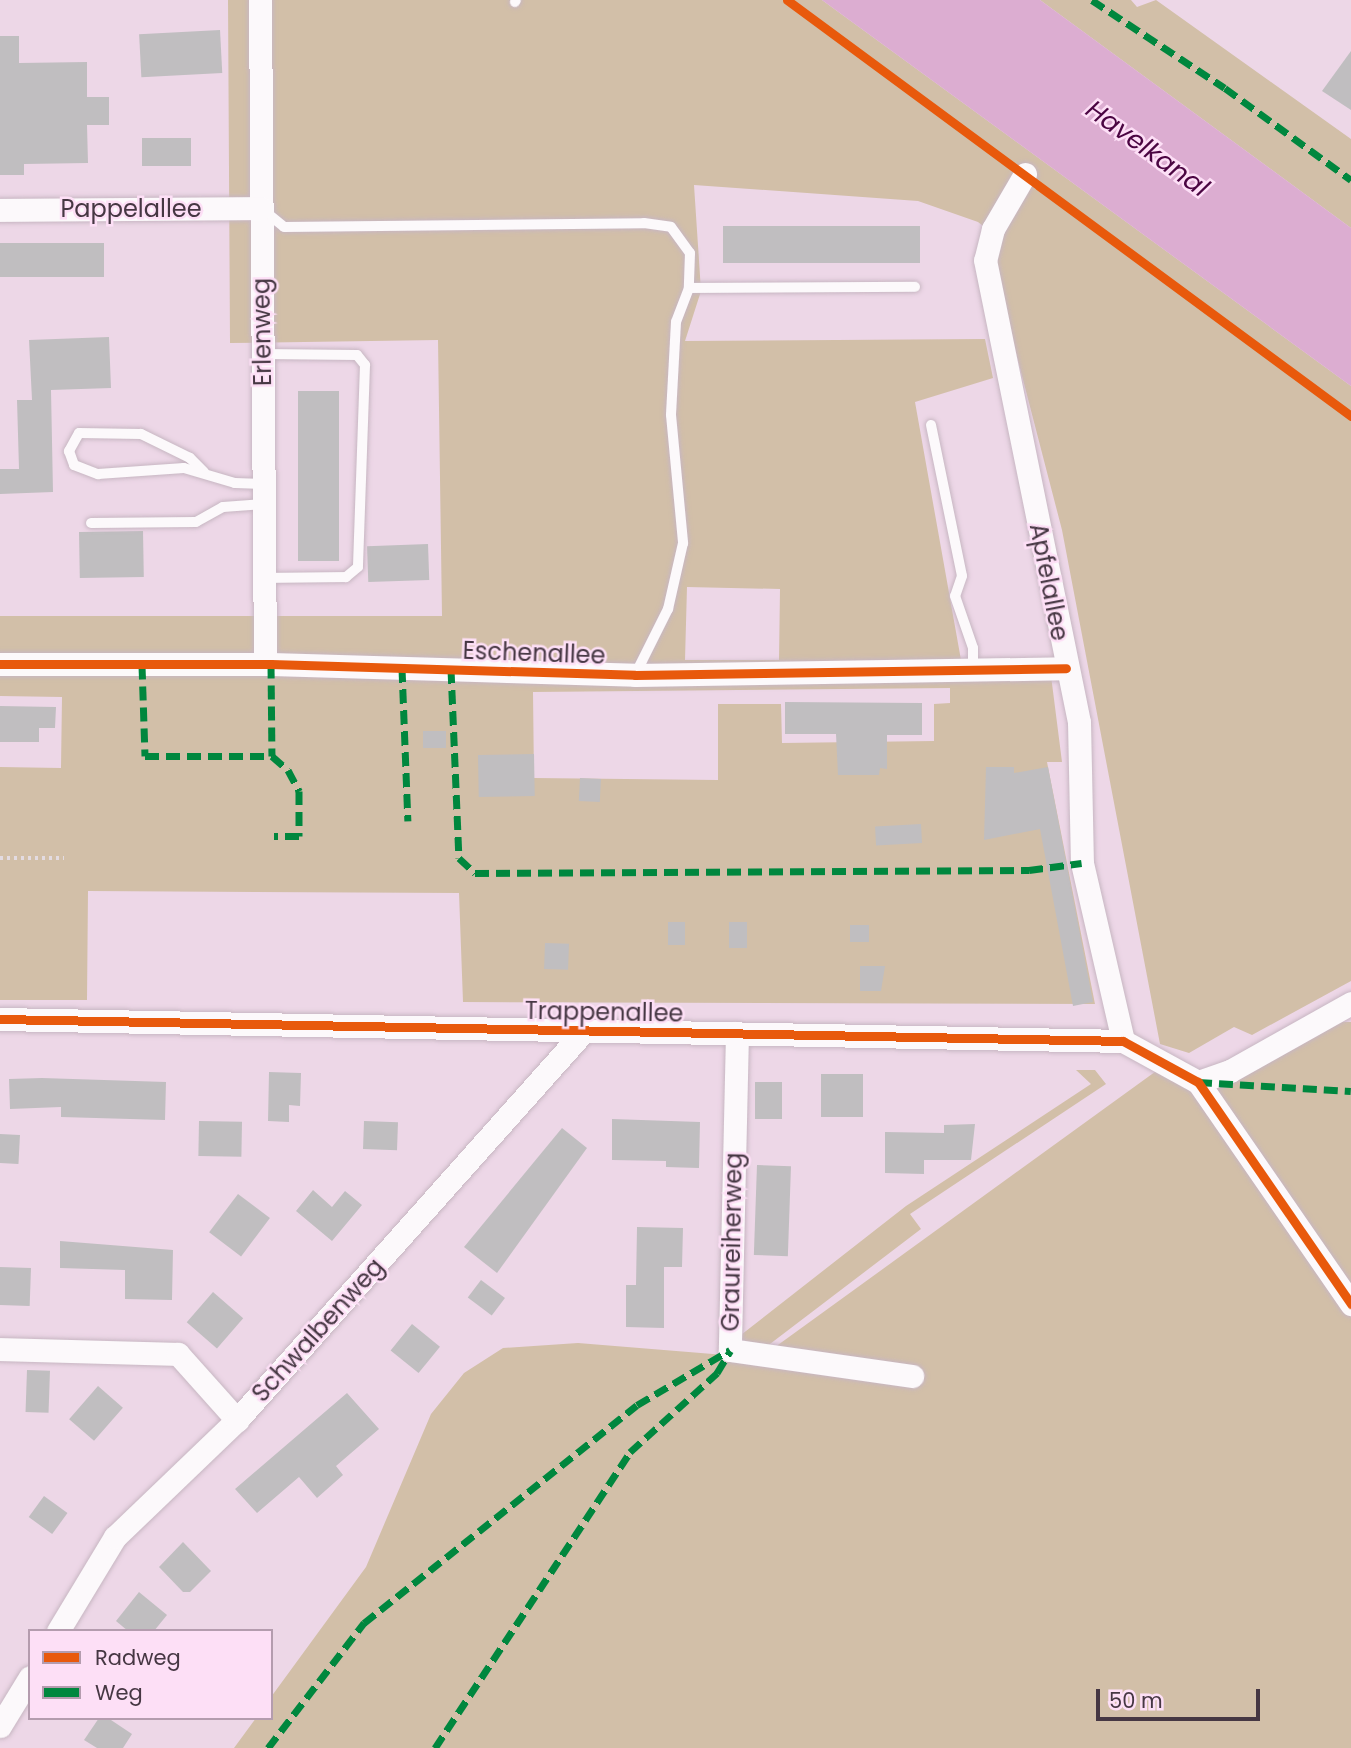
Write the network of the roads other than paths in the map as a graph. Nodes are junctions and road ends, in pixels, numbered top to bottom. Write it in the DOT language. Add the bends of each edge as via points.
graph roads {
  1 [pos="260,0"];
  2 [pos="1025,174"];
  3 [pos="261,208"];
  4 [pos="0,210"];
  5 [pos="915,287"];
  6 [pos="689,288"];
  7 [pos="262,354"];
  8 [pos="931,425"];
  9 [pos="204,472"];
  10 [pos="263,494"];
  11 [pos="91,523"];
  12 [pos="264,578"];
  13 [pos="0,664"];
  14 [pos="265,664"];
  15 [pos="1066,668"];
  16 [pos="973,670"];
  17 [pos="635,675"];
  18 [pos="1351,1003"];
  19 [pos="0,1019"];
  20 [pos="584,1031"];
  21 [pos="737,1033"];
  22 [pos="1123,1041"];
  23 [pos="1198,1082"];
  24 [pos="1351,1304"];
  25 [pos="0,1349"];
  26 [pos="912,1376"];
  27 [pos="237,1420"];
  28 [pos="59,1629"];
  29 [pos="28,1680"];
  30 [pos="0,1726"];
  1 -- 3 [label="street, Erlenweg"];
  2 -- 15 [label="street, Apfelallee" via="993,229 985,260"];
  3 -- 4 [label="street, Pappelallee"];
  3 -- 6 [label="lane, Eschenallee" via="284,227 644,223 671,227 690,253"];
  3 -- 7 [label="street, Erlenweg"];
  5 -- 6 [label="lane"];
  6 -- 17 [label="lane, Eschenallee" via="676,322 671,415 683,543 667,609"];
  7 -- 10 [label="street, Erlenweg"];
  7 -- 12 [label="lane" via="358,355 365,365 358,567 346,578"];
  8 -- 16 [label="lane" via="962,576 955,596 973,648"];
  9 -- 9 [label="lane" via="184,468 98,474 74,464 69,451 79,433 141,434 190,458"];
  9 -- 10 [label="lane"];
  10 -- 11 [label="lane" via="223,507 196,523"];
  10 -- 12 [label="street, Erlenweg"];
  12 -- 14 [label="street, Erlenweg"];
  13 -- 14 [label="street, Eschenallee"];
  14 -- 17 [label="street, Eschenallee"];
  15 -- 16 [label="street, Eschenallee"];
  15 -- 22 [label="street, Apfelallee" via="1079,722 1082,863"];
  16 -- 17 [label="street, Eschenallee"];
  18 -- 23 [label="street" via="1230,1071"];
  19 -- 20 [label="street, Trappenallee"];
  20 -- 21 [label="street, Trappenallee"];
  20 -- 27 [label="street, Schwalbenweg"];
  21 -- 22 [label="street, Trappenallee"];
  21 -- 26 [label="street, Graureiherweg" via="730,1350"];
  22 -- 23 [label="street, Trappenallee"];
  23 -- 24 [label="street"];
  25 -- 27 [label="street" via="178,1354"];
  27 -- 28 [label="street, Schwalbenweg" via="115,1537"];
  29 -- 30 [label="street"];
}
